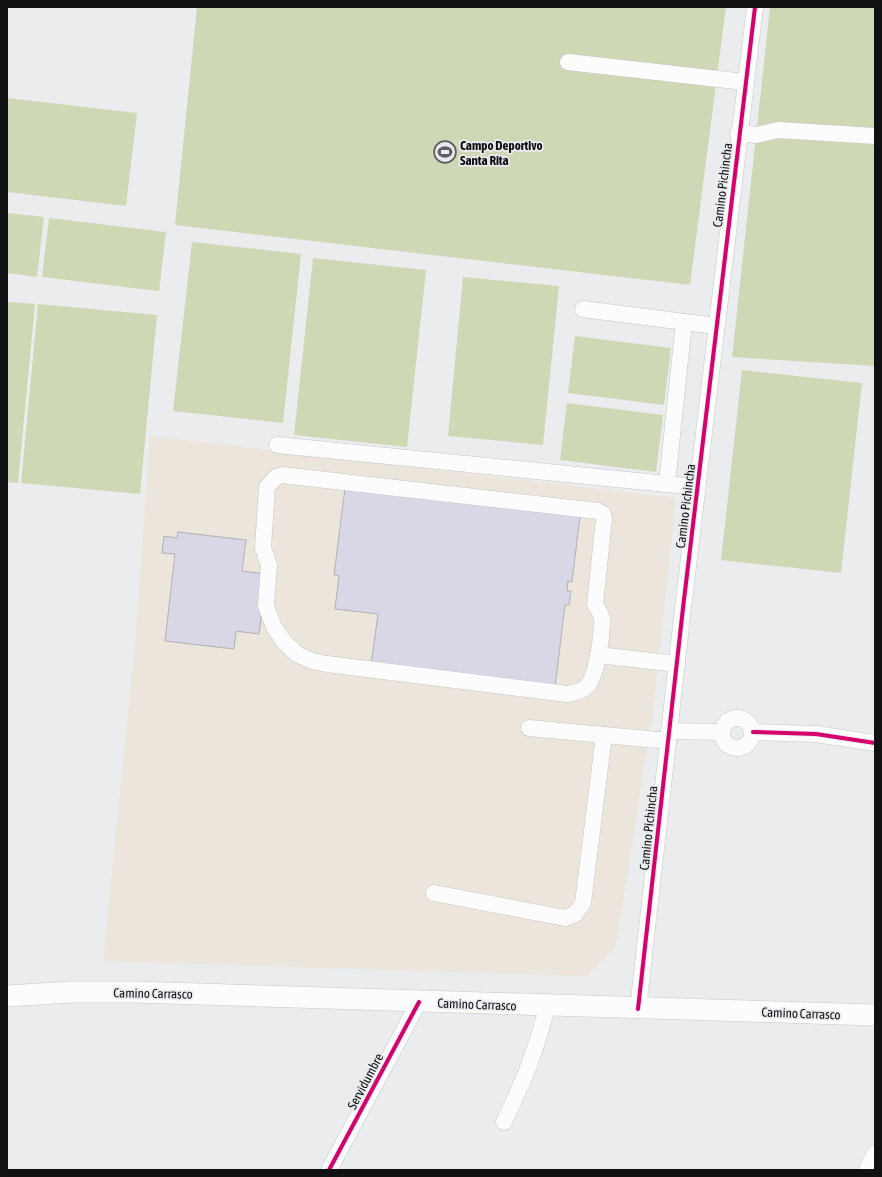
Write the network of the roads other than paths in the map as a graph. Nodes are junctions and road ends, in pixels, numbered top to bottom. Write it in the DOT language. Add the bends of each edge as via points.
graph roads {
  1 [pos="755,7"];
  2 [pos="568,62"];
  3 [pos="745,82"];
  4 [pos="738,133"];
  5 [pos="875,136"];
  6 [pos="583,309"];
  7 [pos="684,322"];
  8 [pos="716,326"];
  9 [pos="277,445"];
  10 [pos="667,484"];
  11 [pos="697,487"];
  12 [pos="598,655"];
  13 [pos="677,664"];
  14 [pos="529,728"];
  15 [pos="722,732"];
  16 [pos="753,732"];
  17 [pos="604,735"];
  18 [pos="669,736"];
  19 [pos="875,743"];
  20 [pos="434,893"];
  21 [pos="7,996"];
  22 [pos="419,1002"];
  23 [pos="546,1006"];
  24 [pos="638,1009"];
  25 [pos="875,1015"];
  26 [pos="504,1122"];
  27 [pos="875,1152"];
  28 [pos="329,1170"];
  29 [pos="867,1170"];
  1 -- 3 [label="street, Camino Pichincha"];
  2 -- 3 [label="street"];
  3 -- 4 [label="street, Camino Pichincha"];
  4 -- 5 [label="street" via="756,135 778,130"];
  4 -- 8 [label="street, Camino Pichincha"];
  6 -- 7 [label="street"];
  7 -- 8 [label="street"];
  7 -- 10 [label="street"];
  8 -- 11 [label="street, Camino Pichincha"];
  9 -- 10 [label="street"];
  10 -- 11 [label="street"];
  11 -- 13 [label="street, Camino Pichincha"];
  12 -- 12 [label="street" via="602,617 595,604 604,518 598,510 291,475 276,477 267,486 263,548 269,565 266,606 277,631 297,654 327,664 567,694 587,686"];
  12 -- 13 [label="street"];
  13 -- 18 [label="street, Camino Pichincha"];
  14 -- 17 [label="street"];
  15 -- 16 [label="street" via="725,724 732,718 742,718 750,723"];
  15 -- 16 [label="street" via="725,742 733,747 742,747 750,741"];
  15 -- 18 [label="street"];
  16 -- 19 [label="street" via="816,734"];
  17 -- 18 [label="street"];
  17 -- 20 [label="street" via="583,903 575,914 565,918"];
  18 -- 24 [label="street, Camino Pichincha"];
  21 -- 22 [label="main road, Camino Carrasco" via="133,992"];
  22 -- 23 [label="main road, Camino Carrasco"];
  22 -- 28 [label="street, Servidumbre"];
  23 -- 24 [label="main road, Camino Carrasco"];
  23 -- 26 [label="street" via="531,1063"];
  24 -- 25 [label="main road, Camino Carrasco"];
  27 -- 29 [label="street"];
}
